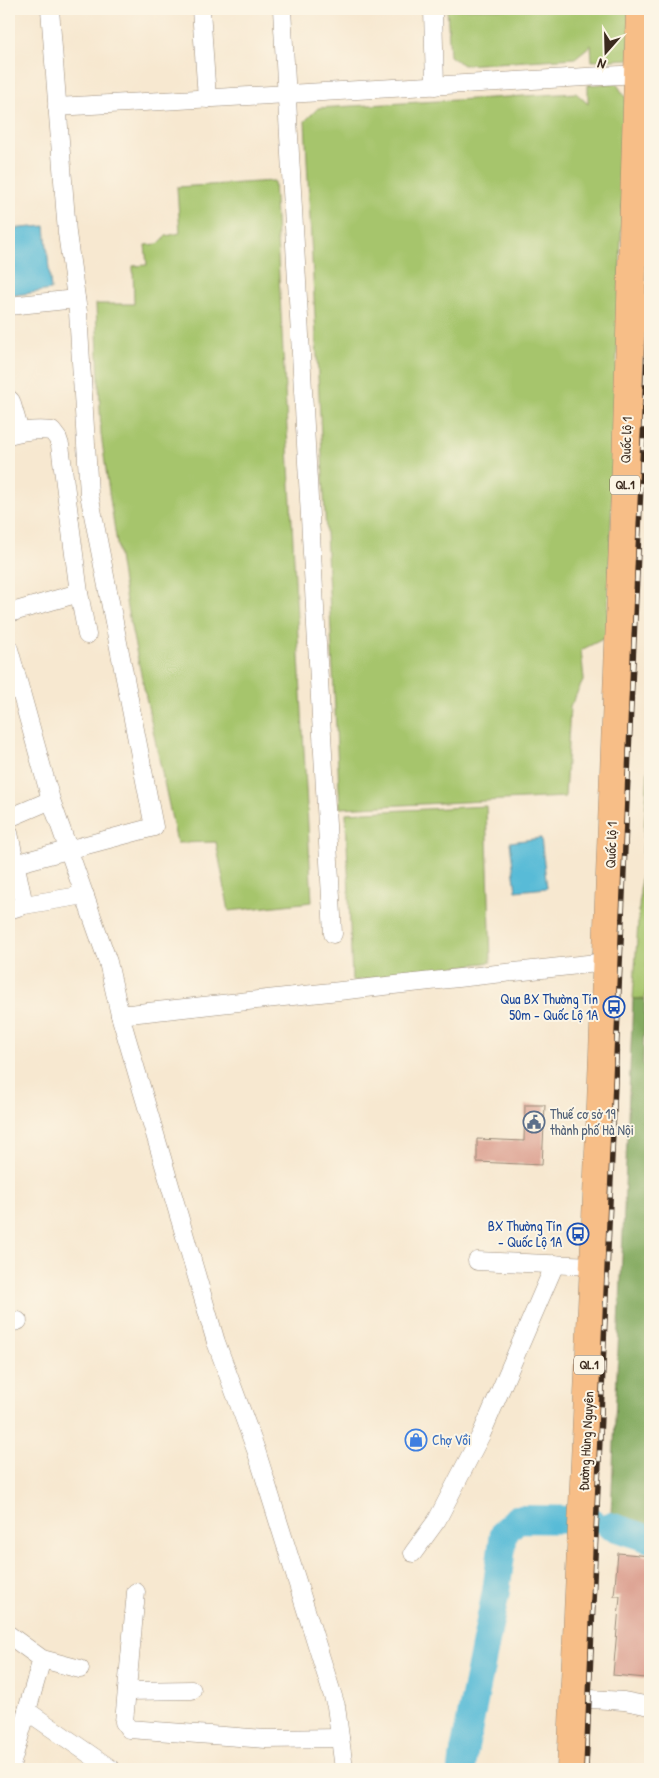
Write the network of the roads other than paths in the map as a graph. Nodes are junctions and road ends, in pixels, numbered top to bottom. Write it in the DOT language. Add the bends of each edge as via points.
graph roads {
  1 [pos="50,9"];
  2 [pos="202,9"];
  3 [pos="282,9"];
  4 [pos="433,9"];
  5 [pos="640,9"];
  6 [pos="638,74"];
  7 [pos="435,86"];
  8 [pos="288,94"];
  9 [pos="207,99"];
  10 [pos="57,107"];
  11 [pos="76,299"];
  12 [pos="9,306"];
  13 [pos="9,399"];
  14 [pos="15,433"];
  15 [pos="79,593"];
  16 [pos="9,613"];
  17 [pos="87,635"];
  18 [pos="9,649"];
  19 [pos="51,800"];
  20 [pos="9,818"];
  21 [pos="9,833"];
  22 [pos="69,850"];
  23 [pos="14,864"];
  24 [pos="85,895"];
  25 [pos="16,907"];
  26 [pos="333,934"];
  27 [pos="606,962"];
  28 [pos="120,1015"];
  29 [pos="477,1261"];
  30 [pos="555,1264"];
  31 [pos="594,1266"];
  32 [pos="413,1553"];
  33 [pos="136,1592"];
  34 [pos="9,1635"];
  35 [pos="42,1658"];
  36 [pos="80,1669"];
  37 [pos="192,1690"];
  38 [pos="127,1691"];
  39 [pos="574,1698"];
  40 [pos="650,1706"];
  41 [pos="28,1711"];
  42 [pos="340,1738"];
  43 [pos="10,1769"];
  44 [pos="111,1769"];
  45 [pos="344,1769"];
  46 [pos="571,1769"];
  1 -- 10 [label="street"];
  2 -- 9 [label="street"];
  3 -- 8 [label="street"];
  4 -- 7 [label="street"];
  5 -- 6 [label="highway, Quốc lộ 1 / QL.1"];
  6 -- 7 [label="street"];
  6 -- 27 [label="highway, Quốc lộ 1 / QL.1"];
  7 -- 8 [label="street"];
  8 -- 9 [label="street"];
  8 -- 26 [label="street"];
  9 -- 10 [label="street"];
  10 -- 11 [label="street"];
  11 -- 12 [label="street"];
  11 -- 22 [label="street" via="89,494 154,827"];
  13 -- 14 [label="street"];
  14 -- 15 [label="street" via="52,431 58,439"];
  15 -- 16 [label="street"];
  15 -- 17 [label="street"];
  18 -- 19 [label="street"];
  19 -- 20 [label="street"];
  19 -- 22 [label="street"];
  21 -- 23 [label="street"];
  22 -- 23 [label="street"];
  22 -- 24 [label="street"];
  23 -- 25 [label="street"];
  24 -- 25 [label="street"];
  24 -- 28 [label="street" via="108,962"];
  27 -- 28 [label="street"];
  27 -- 31 [label="highway, Đường Hùng Nguyên / QL.1"];
  28 -- 42 [label="street" via="216,1342 256,1450 333,1696"];
  29 -- 30 [label="street"];
  30 -- 31 [label="street"];
  30 -- 32 [label="street" via="480,1435 438,1520"];
  31 -- 39 [label="highway, Đường Hùng Nguyên / QL.1"];
  33 -- 38 [label="street"];
  34 -- 35 [label="street"];
  35 -- 36 [label="street"];
  35 -- 41 [label="street"];
  37 -- 38 [label="street"];
  38 -- 42 [label="street" via="124,1722 132,1729 266,1739"];
  39 -- 40 [label="street"];
  39 -- 46 [label="highway, Đường Hùng Nguyên / QL.1"];
  41 -- 43 [label="street"];
  41 -- 44 [label="street"];
  42 -- 45 [label="street"];
}
